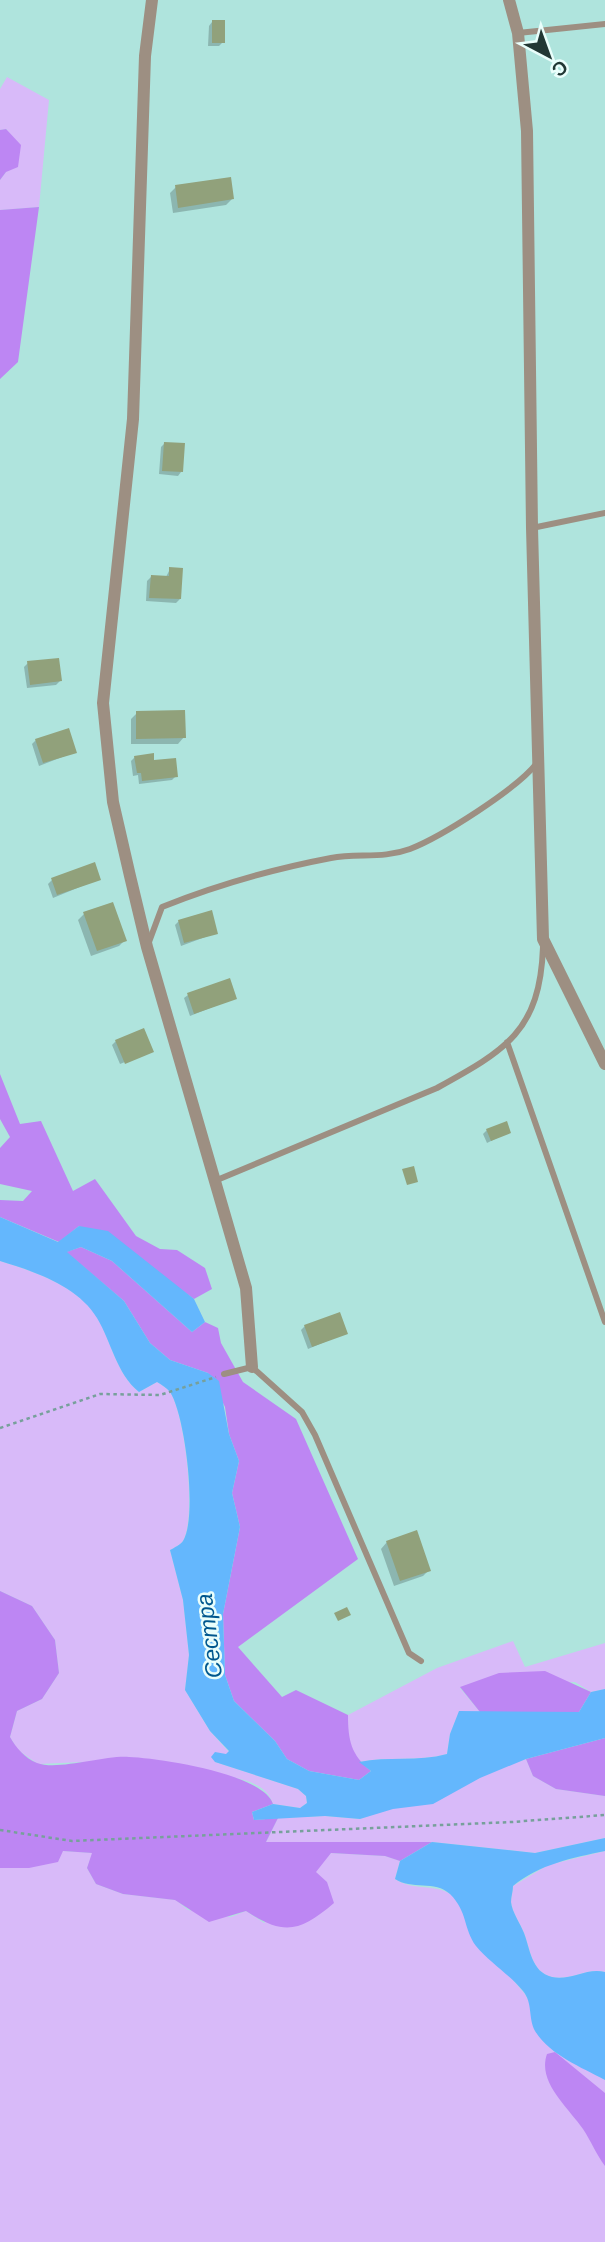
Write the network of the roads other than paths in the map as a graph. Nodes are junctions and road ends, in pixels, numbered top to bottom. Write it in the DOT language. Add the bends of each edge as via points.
graph roads {
  1 [pos="152,0"];
  2 [pos="509,0"];
  3 [pos="605,24"];
  4 [pos="518,33"];
  5 [pos="605,513"];
  6 [pos="532,528"];
  7 [pos="537,762"];
  8 [pos="543,939"];
  9 [pos="147,947"];
  10 [pos="508,1042"];
  11 [pos="605,1064"];
  12 [pos="217,1180"];
  13 [pos="605,1322"];
  14 [pos="253,1367"];
  15 [pos="224,1374"];
  16 [pos="421,1661"];
  1 -- 9 [label="street" via="145,57 133,419 103,703 113,802"];
  2 -- 4 [label="street"];
  3 -- 4 [label="lane"];
  4 -- 6 [label="street" via="527,131"];
  5 -- 6 [label="lane"];
  6 -- 7 [label="street"];
  7 -- 8 [label="street"];
  7 -- 9 [label="lane" via="511,787 411,848 377,857 334,857 268,872 162,907"];
  8 -- 10 [label="lane" via="542,982 532,1013"];
  8 -- 11 [label="street"];
  9 -- 12 [label="street"];
  10 -- 12 [label="lane" via="437,1088"];
  10 -- 13 [label="lane"];
  12 -- 14 [label="street" via="246,1288"];
  14 -- 15 [label="lane"];
  14 -- 16 [label="lane" via="302,1412 409,1653"];
}
